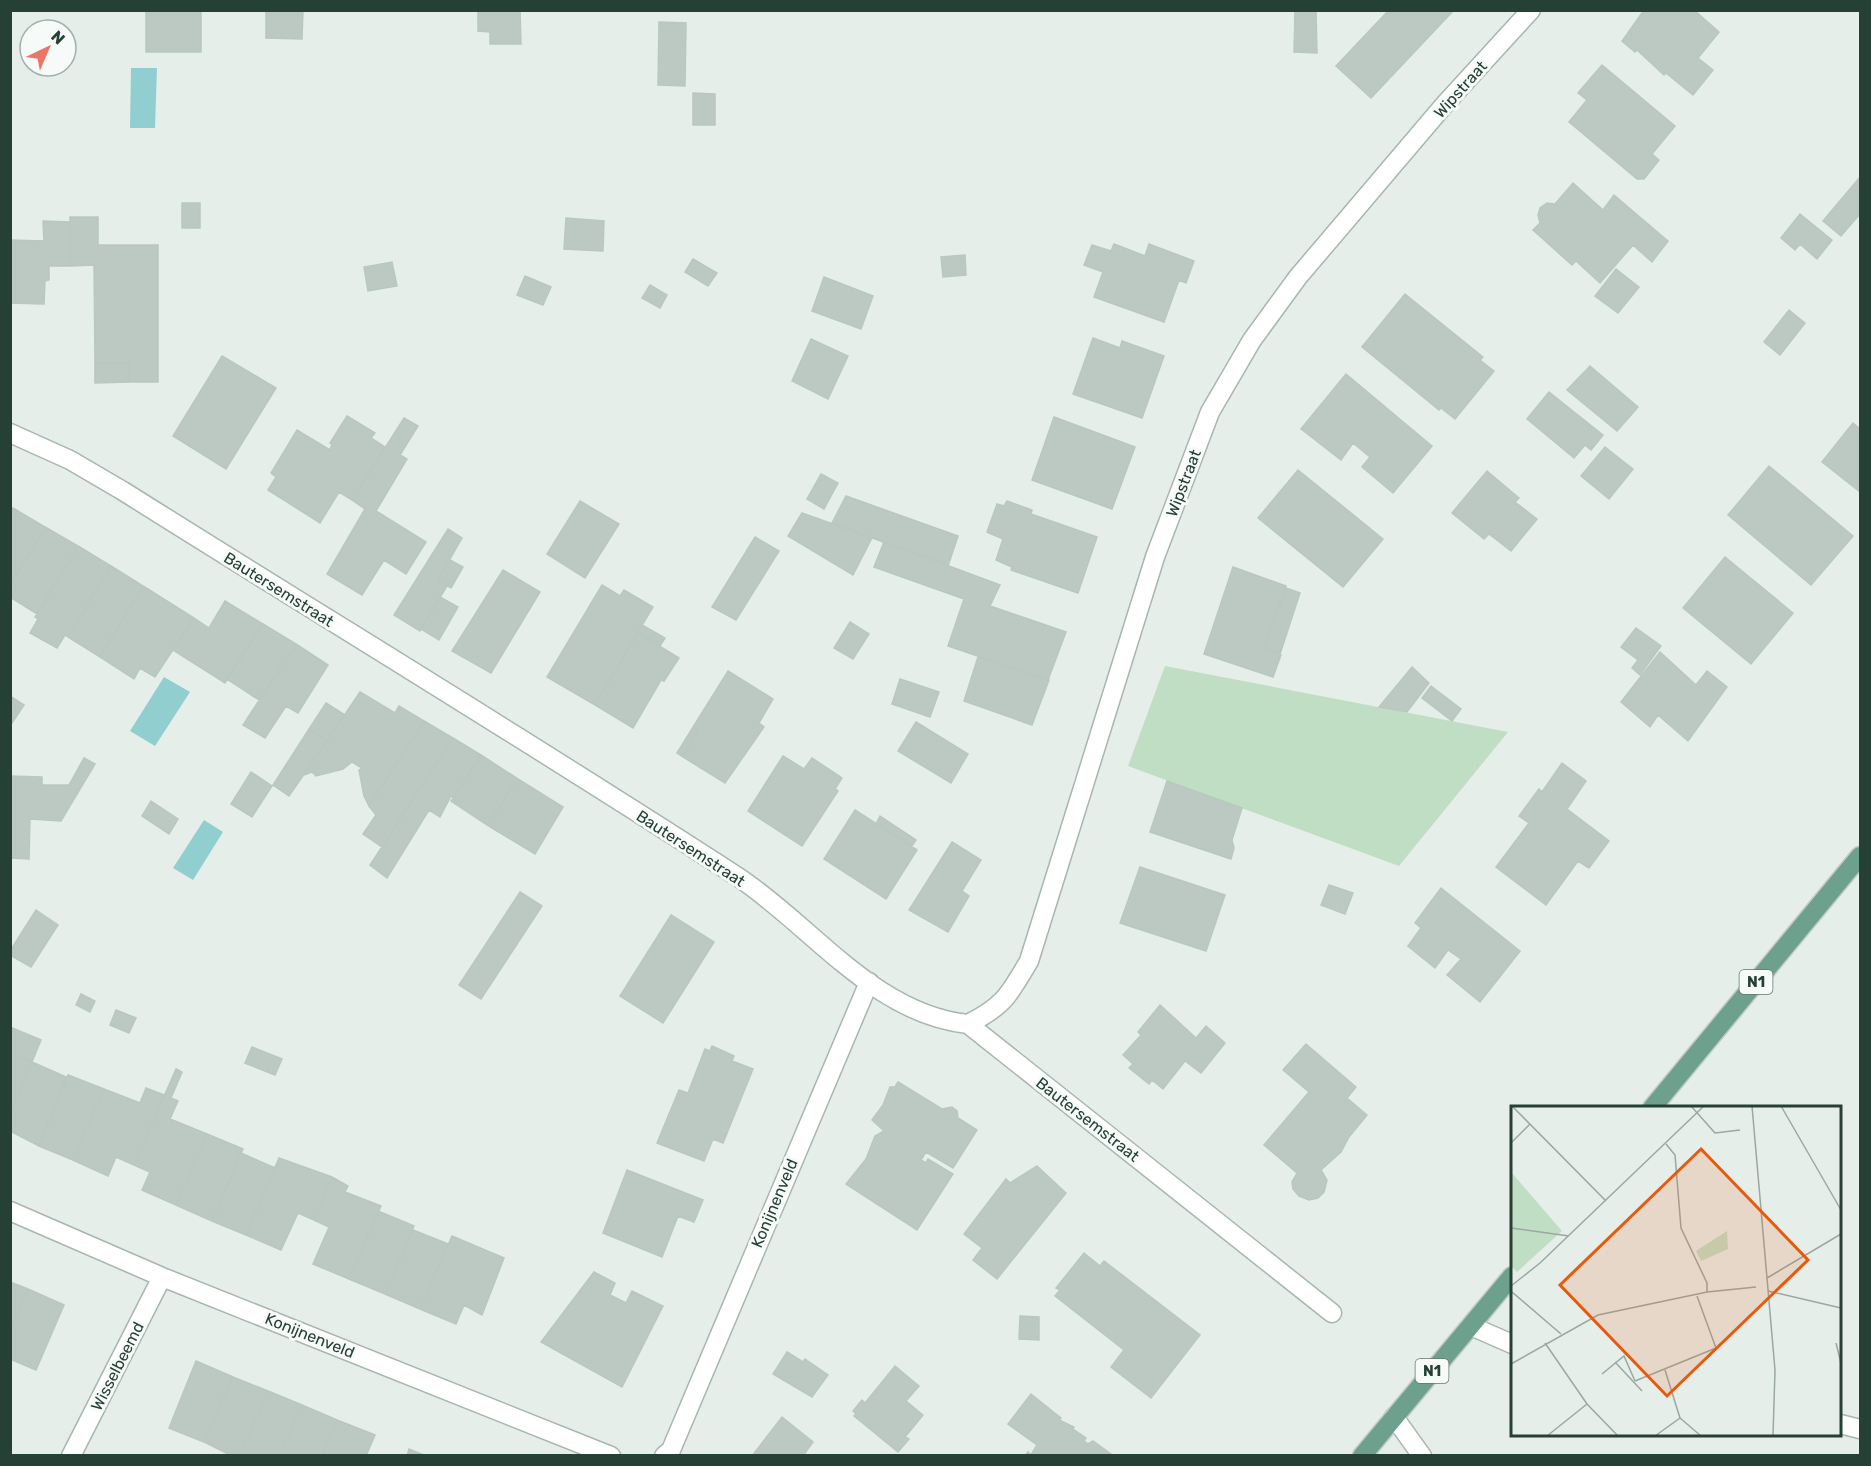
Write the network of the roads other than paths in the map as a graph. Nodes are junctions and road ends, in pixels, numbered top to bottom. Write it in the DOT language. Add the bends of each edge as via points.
graph roads {
  1 [pos="1532,10"];
  2 [pos="10,432"];
  3 [pos="1860,856"];
  4 [pos="869,982"];
  5 [pos="968,1024"];
  6 [pos="1653,1106"];
  7 [pos="10,1211"];
  8 [pos="162,1276"];
  9 [pos="1511,1277"];
  10 [pos="1332,1313"];
  11 [pos="1471,1326"];
  12 [pos="1511,1344"];
  13 [pos="1394,1417"];
  14 [pos="1841,1424"];
  15 [pos="1860,1429"];
  16 [pos="71,1455"];
  17 [pos="611,1455"];
  18 [pos="664,1455"];
  19 [pos="1362,1455"];
  20 [pos="1422,1455"];
  1 -- 5 [label="street, Wipstraat" via="1445,104 1298,277 1252,339 1210,412 1155,557 1029,961 995,1011"];
  2 -- 4 [label="street, Bautersemstraat" via="123,491 741,879"];
  3 -- 6 [label="main road, N1"];
  4 -- 5 [label="street, Bautersemstraat" via="942,1021"];
  4 -- 18 [label="street, Konijnenveld" via="700,1383 670,1450"];
  5 -- 10 [label="street, Bautersemstraat"];
  7 -- 8 [label="street, Konijnenveld"];
  8 -- 16 [label="street, Wisselbeemd"];
  8 -- 17 [label="street, Konijnenveld"];
  9 -- 11 [label="main road, N1"];
  11 -- 12 [label="street"];
  11 -- 13 [label="main road, N1"];
  13 -- 19 [label="main road, N1"];
  13 -- 20 [label="street"];
  14 -- 15 [label="street"];
}
